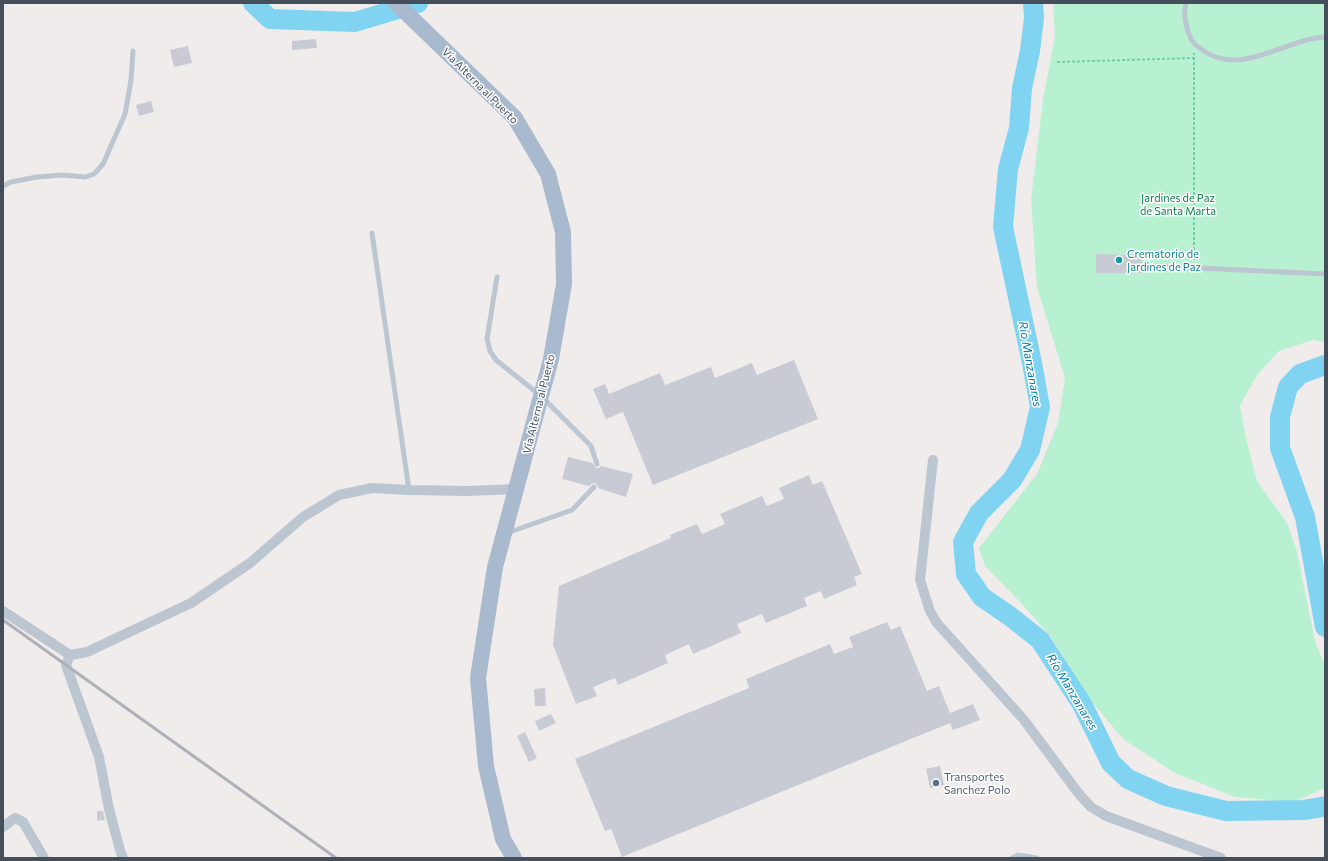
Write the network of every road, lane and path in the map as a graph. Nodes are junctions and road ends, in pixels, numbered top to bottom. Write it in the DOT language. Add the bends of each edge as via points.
graph roads {
  1 [pos="396,3"];
  2 [pos="1186,3"];
  3 [pos="1325,37"];
  4 [pos="1194,44"];
  5 [pos="134,51"];
  6 [pos="1194,58"];
  7 [pos="1057,62"];
  8 [pos="3,186"];
  9 [pos="372,233"];
  10 [pos="1156,266"];
  11 [pos="1194,267"];
  12 [pos="1325,274"];
  13 [pos="498,277"];
  14 [pos="541,396"];
  15 [pos="933,460"];
  16 [pos="597,464"];
  17 [pos="594,487"];
  18 [pos="517,489"];
  19 [pos="409,490"];
  20 [pos="504,534"];
  21 [pos="3,611"];
  22 [pos="70,655"];
  23 [pos="3,827"];
  24 [pos="44,858"];
  25 [pos="123,858"];
  26 [pos="514,858"];
  27 [pos="1012,858"];
  28 [pos="1037,858"];
  29 [pos="1221,858"];
  1 -- 14 [label="main road, Vía Alterna al Puerto" via="515,118 548,174 563,232 564,284 551,359"];
  2 -- 4 [label="lane" via="1186,29"];
  3 -- 4 [label="lane" via="1306,40 1251,58 1232,60 1213,57"];
  4 -- 6 [label="path"];
  5 -- 8 [label="lane" via="125,114 102,164 94,174 85,177 38,177"];
  6 -- 7 [label="path"];
  6 -- 11 [label="path"];
  9 -- 19 [label="lane"];
  10 -- 11 [label="lane"];
  11 -- 12 [label="lane"];
  13 -- 14 [label="lane" via="487,339 490,351 496,360"];
  14 -- 16 [label="lane" via="591,446"];
  14 -- 18 [label="main road, Vía Alterna al Puerto"];
  15 -- 29 [label="street" via="920,580 930,611 937,623 1024,720 1091,807 1106,816"];
  17 -- 20 [label="lane" via="572,510"];
  18 -- 19 [label="street"];
  18 -- 20 [label="main road, Vía Alterna al Puerto"];
  19 -- 22 [label="street" via="372,488 338,495 303,517 250,563 191,602 86,652"];
  20 -- 26 [label="main road, Vía Alterna al Puerto" via="495,567 478,678 486,766 503,839"];
  21 -- 22 [label="street"];
  22 -- 25 [label="street" via="66,665 99,757 109,809"];
  23 -- 24 [label="street" via="15,818 23,822"];
  27 -- 28 [label="lane" via="1018,855"];
}
